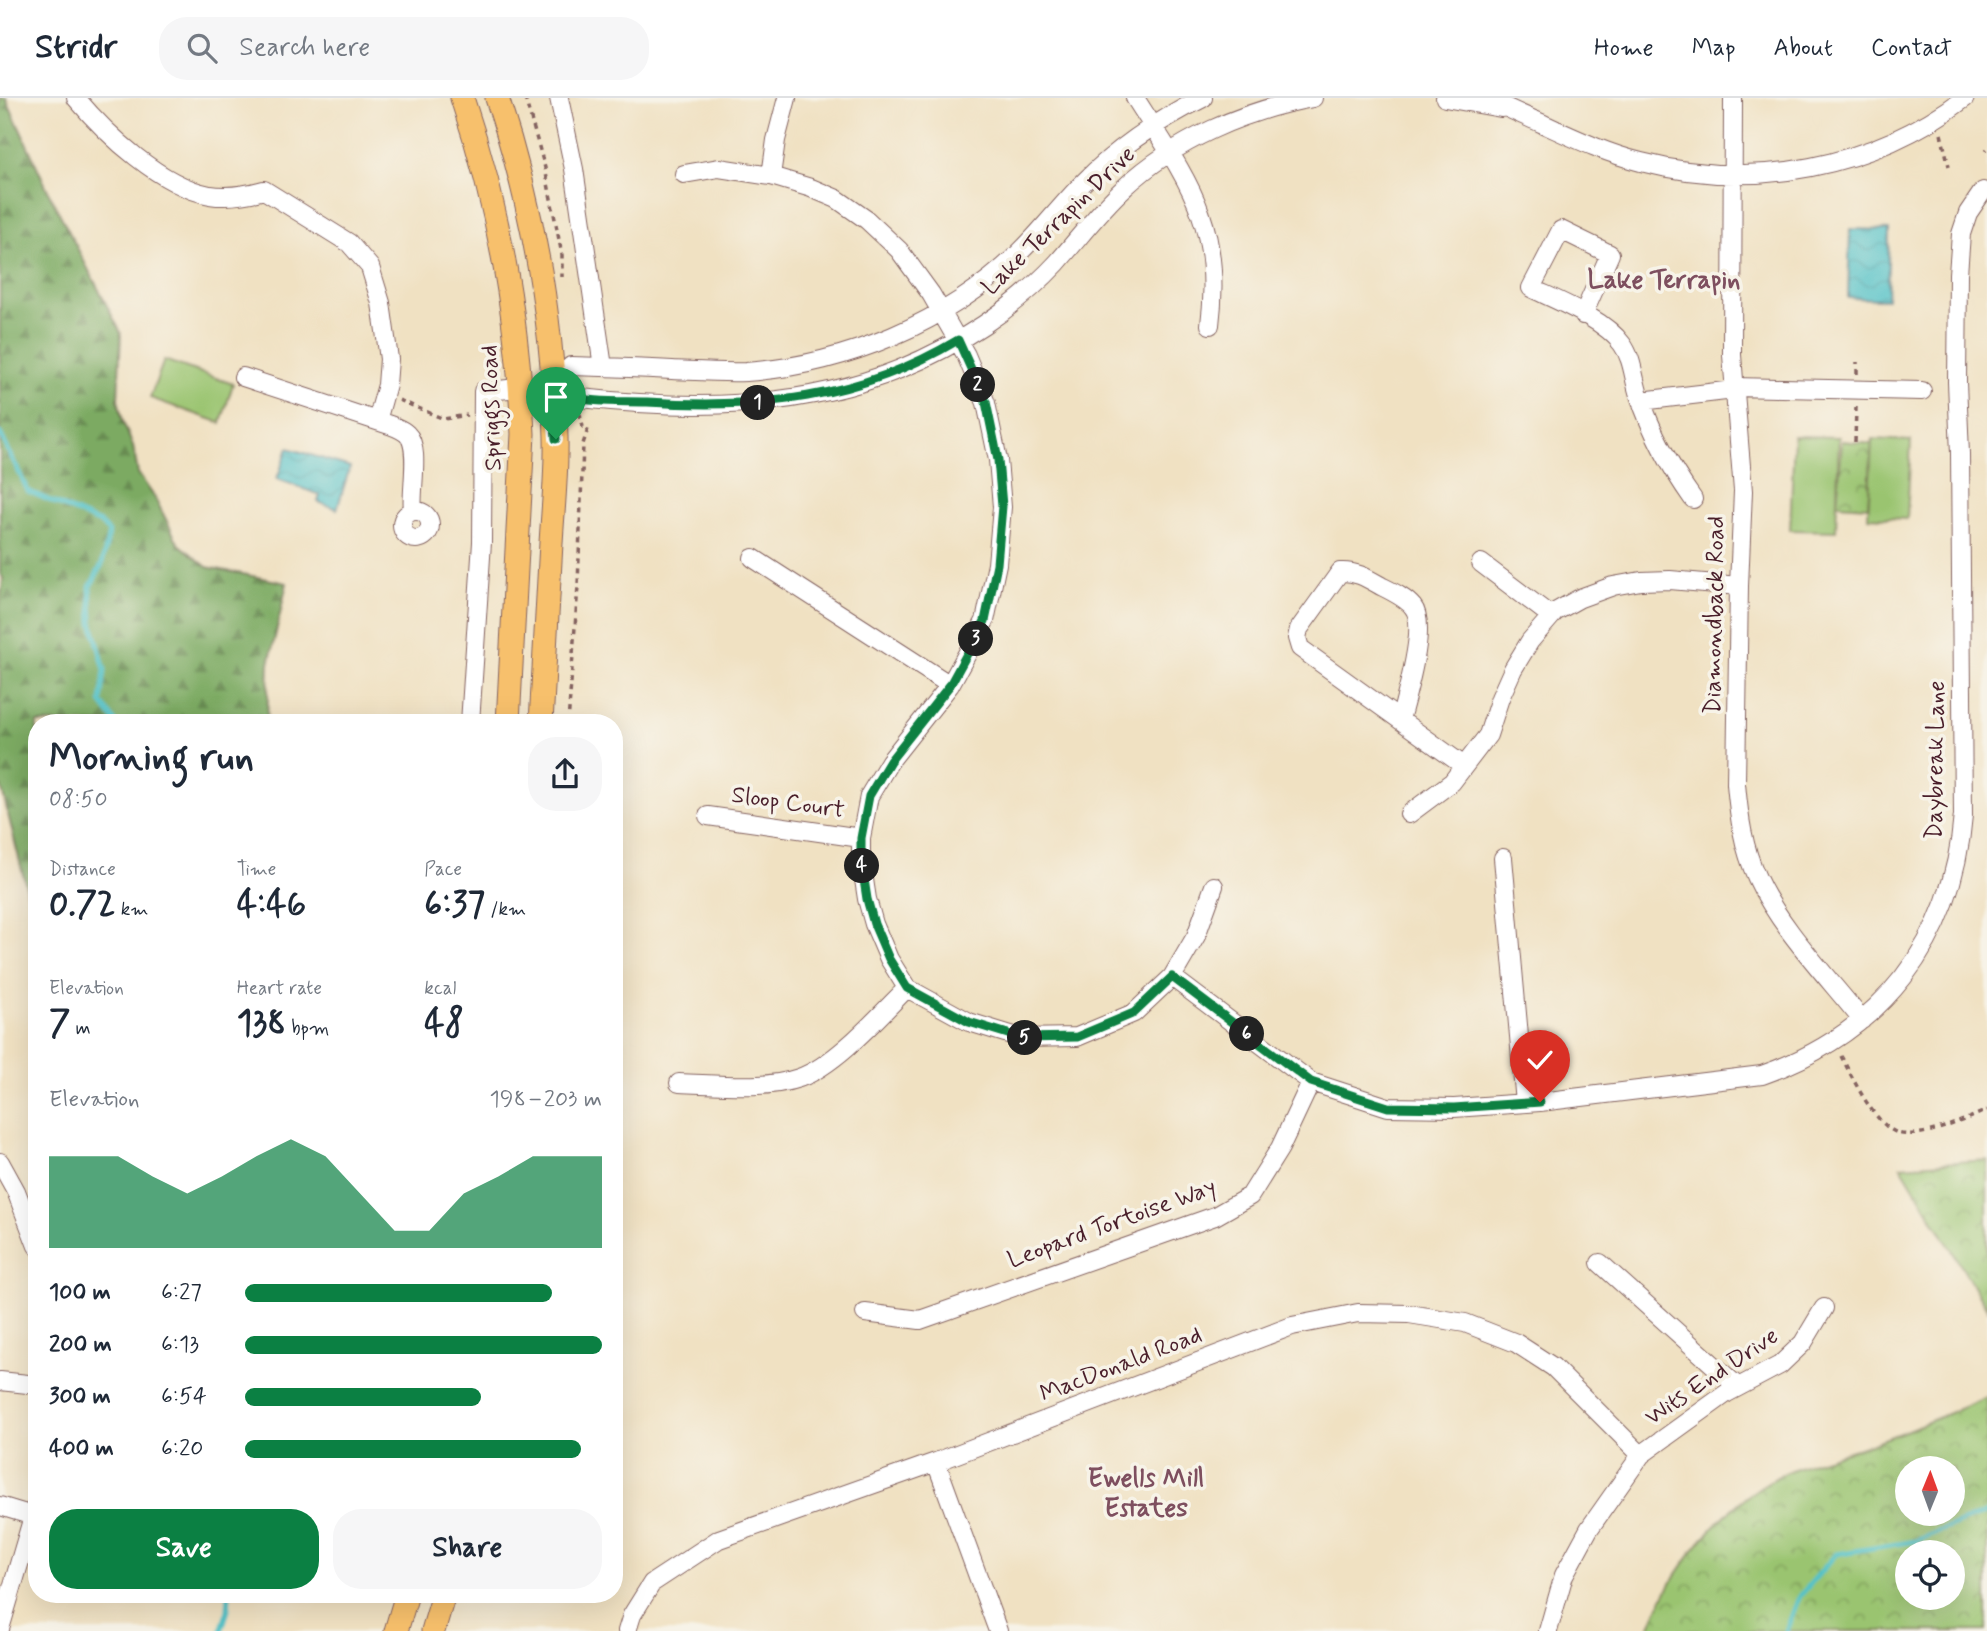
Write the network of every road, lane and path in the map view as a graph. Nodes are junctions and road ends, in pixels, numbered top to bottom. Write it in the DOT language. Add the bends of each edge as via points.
graph roads {
  1 [pos="76,98"];
  2 [pos="461,98"];
  3 [pos="497,98"];
  4 [pos="559,98"];
  5 [pos="787,98"];
  6 [pos="1135,98"];
  7 [pos="1203,98"];
  8 [pos="1313,98"];
  9 [pos="1445,98"];
  10 [pos="1488,98"];
  11 [pos="1733,98"];
  12 [pos="1965,98"];
  13 [pos="1508,109"];
  14 [pos="1153,127"];
  15 [pos="1941,134"];
  16 [pos="1170,152"];
  17 [pos="1949,166"];
  18 [pos="684,174"];
  19 [pos="1734,174"];
  20 [pos="771,176"];
  21 [pos="1983,191"];
  22 [pos="942,310"];
  23 [pos="1583,315"];
  24 [pos="1210,325"];
  25 [pos="958,340"];
  26 [pos="603,367"];
  27 [pos="243,377"];
  28 [pos="552,387"];
  29 [pos="521,389"];
  30 [pos="1734,389"];
  31 [pos="1922,391"];
  32 [pos="397,400"];
  33 [pos="1641,401"];
  34 [pos="483,411"];
  35 [pos="377,421"];
  36 [pos="583,427"];
  37 [pos="1693,499"];
  38 [pos="413,511"];
  39 [pos="753,558"];
  40 [pos="1481,563"];
  41 [pos="1739,586"];
  42 [pos="1551,616"];
  43 [pos="950,685"];
  44 [pos="471,714"];
  45 [pos="508,714"];
  46 [pos="541,714"];
  47 [pos="569,714"];
  48 [pos="1400,720"];
  49 [pos="1464,766"];
  50 [pos="1409,814"];
  51 [pos="708,816"];
  52 [pos="861,838"];
  53 [pos="1503,858"];
  54 [pos="1214,886"];
  55 [pos="1172,977"];
  56 [pos="907,988"];
  57 [pos="1862,1020"];
  58 [pos="1833,1042"];
  59 [pos="1311,1082"];
  60 [pos="679,1083"];
  61 [pos="1525,1103"];
  62 [pos="1987,1110"];
  63 [pos="0,1162"];
  64 [pos="28,1222"];
  65 [pos="1600,1262"];
  66 [pos="1824,1308"];
  67 [pos="865,1312"];
  68 [pos="0,1381"];
  69 [pos="28,1384"];
  70 [pos="1738,1387"];
  71 [pos="1641,1455"];
  72 [pos="936,1462"];
  73 [pos="0,1506"];
  74 [pos="28,1508"];
  75 [pos="28,1533"];
  76 [pos="404,1603"];
  77 [pos="441,1603"];
  78 [pos="0,1629"];
  79 [pos="396,1631"];
  80 [pos="433,1631"];
  81 [pos="627,1631"];
  82 [pos="998,1631"];
  83 [pos="1548,1631"];
  1 -- 35 [label="street" via="127,148 185,187 228,197 264,190 349,243 370,267 381,303 389,359"];
  2 -- 29 [label="main road, Spriggs Road" via="501,243"];
  3 -- 28 [label="main road" via="539,261"];
  4 -- 26 [label="street"];
  5 -- 20 [label="street"];
  6 -- 14 [label="street"];
  7 -- 14 [label="street, Lake Terrapin Drive"];
  8 -- 16 [label="street, Lake Terrapin Drive" via="1218,127"];
  9 -- 13 [label="street"];
  10 -- 13 [label="street"];
  11 -- 19 [label="street, Diamondback Road"];
  12 -- 19 [label="street" via="1915,131 1841,161"];
  13 -- 19 [label="street" via="1634,160"];
  14 -- 16 [label="street"];
  14 -- 22 [label="street, Lake Terrapin Drive" via="1099,168 1000,271"];
  15 -- 17 [label="path"];
  16 -- 24 [label="street" via="1191,188 1210,243"];
  16 -- 25 [label="street, Lake Terrapin Drive" via="1125,187 1038,281"];
  18 -- 20 [label="street" via="719,168"];
  19 -- 30 [label="street, Diamondback Road"];
  20 -- 22 [label="street" via="837,199 867,220 898,250"];
  21 -- 57 [label="street, Daybreak Lane" via="1961,234 1958,274 1960,848 1954,880 1924,946 1906,974"];
  22 -- 25 [label="street"];
  22 -- 26 [label="street, Lake Terrapin Drive" via="853,351 780,368 726,373"];
  23 -- 23 [label="street" via="1531,288 1561,230 1610,254"];
  23 -- 33 [label="street" via="1622,344"];
  25 -- 28 [label="street, Lake Terrapin Drive" via="901,369 851,387 763,403 704,406 577,398"];
  25 -- 43 [label="street" via="986,402 1002,506 997,564 985,621"];
  26 -- 28 [label="street, Lake Terrapin Drive" via="571,366"];
  27 -- 35 [label="street"];
  28 -- 29 [label="street, Lake Terrapin Drive"];
  28 -- 46 [label="main road" via="556,439"];
  29 -- 34 [label="street, Lake Terrapin Drive" via="483,391"];
  29 -- 45 [label="main road, Spriggs Road" via="523,434"];
  30 -- 31 [label="street"];
  30 -- 33 [label="street"];
  30 -- 41 [label="street, Diamondback Road" via="1743,491"];
  32 -- 34 [label="path" via="446,419"];
  33 -- 37 [label="street"];
  34 -- 44 [label="street" via="482,542"];
  35 -- 38 [label="street" via="411,438"];
  36 -- 47 [label="path" via="588,429 583,444"];
  39 -- 43 [label="street"];
  40 -- 42 [label="street"];
  41 -- 42 [label="street" via="1641,581 1580,598"];
  41 -- 57 [label="street, Diamondback Road" via="1737,784 1746,848 1769,902"];
  42 -- 49 [label="street" via="1513,669 1488,735"];
  43 -- 52 [label="street" via="890,761 869,796"];
  48 -- 48 [label="street" via="1300,648 1299,629 1340,572 1359,573 1412,606 1418,616"];
  48 -- 49 [label="street"];
  49 -- 50 [label="street" via="1442,791"];
  51 -- 52 [label="street, Sloop Court"];
  52 -- 56 [label="street" via="874,924"];
  53 -- 61 [label="street"];
  54 -- 55 [label="street" via="1196,936"];
  55 -- 56 [label="street" via="1134,1013 1077,1037 1021,1038 969,1022"];
  55 -- 59 [label="street, Daybreak Lane"];
  56 -- 60 [label="street" via="830,1060 800,1078 770,1083"];
  57 -- 58 [label="street, Daybreak Lane"];
  58 -- 61 [label="street, Daybreak Lane" via="1762,1075"];
  58 -- 62 [label="path" via="1867,1102 1886,1127 1900,1134 1920,1133"];
  59 -- 61 [label="street, Daybreak Lane" via="1388,1107"];
  59 -- 67 [label="street, Leopard Tortoise Way" via="1250,1196 1215,1216 920,1320"];
  63 -- 64 [label="street"];
  65 -- 70 [label="street"];
  66 -- 70 [label="street, Wits End Drive" via="1802,1343 1780,1365"];
  68 -- 69 [label="street"];
  70 -- 71 [label="street, Wits End Drive"];
  71 -- 72 [label="street, MacDonald Road" via="1553,1367 1516,1343 1465,1323 1409,1314 1358,1313 1292,1326"];
  71 -- 83 [label="street, Wits End Drive" via="1595,1520 1564,1575"];
  72 -- 81 [label="street, MacDonald Road" via="719,1539 652,1583"];
  72 -- 82 [label="street"];
  73 -- 74 [label="street"];
  75 -- 78 [label="street"];
  76 -- 79 [label="main road"];
  77 -- 80 [label="main road"];
}
